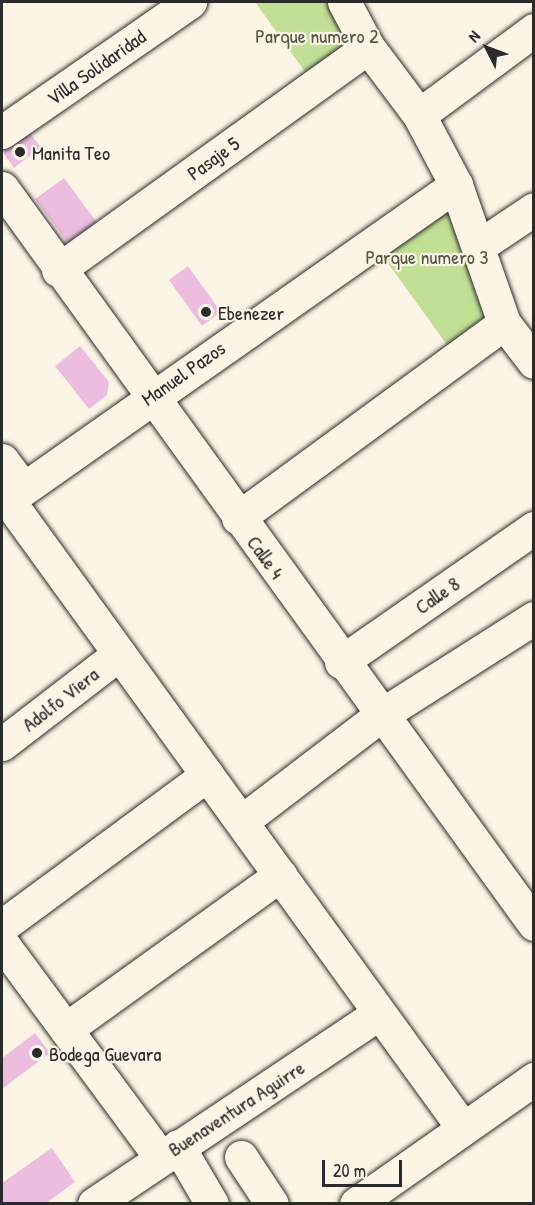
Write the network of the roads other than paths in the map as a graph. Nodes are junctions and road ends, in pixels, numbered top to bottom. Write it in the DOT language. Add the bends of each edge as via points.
graph roads {
  1 [pos="190,2"];
  2 [pos="344,2"];
  3 [pos="534,30"];
  4 [pos="368,47"];
  5 [pos="419,115"];
  6 [pos="2,132"];
  7 [pos="456,184"];
  8 [pos="2,188"];
  9 [pos="534,209"];
  10 [pos="479,246"];
  11 [pos="58,270"];
  12 [pos="504,323"];
  13 [pos="534,362"];
  14 [pos="149,397"];
  15 [pos="2,460"];
  16 [pos="11,498"];
  17 [pos="238,518"];
  18 [pos="534,528"];
  19 [pos="534,618"];
  20 [pos="119,654"];
  21 [pos="341,662"];
  22 [pos="381,715"];
  23 [pos="2,744"];
  24 [pos="207,775"];
  25 [pos="242,821"];
  26 [pos="280,875"];
  27 [pos="534,924"];
  28 [pos="2,926"];
  29 [pos="2,942"];
  30 [pos="380,1013"];
  31 [pos="66,1029"];
  32 [pos="534,1079"];
  33 [pos="464,1128"];
  34 [pos="169,1152"];
  35 [pos="241,1157"];
  36 [pos="94,1203"];
  37 [pos="212,1203"];
  38 [pos="272,1203"];
  39 [pos="356,1203"];
  1 -- 6 [label="street, Villa Solidaridad"];
  2 -- 4 [label="street"];
  3 -- 5 [label="street"];
  4 -- 5 [label="street"];
  4 -- 11 [label="street, Pasaje 5"];
  5 -- 7 [label="street"];
  7 -- 10 [label="street"];
  7 -- 14 [label="street, Manuel Pazos"];
  8 -- 11 [label="street, Calle 4"];
  9 -- 10 [label="street"];
  10 -- 12 [label="street"];
  11 -- 14 [label="street, Calle 4"];
  12 -- 13 [label="street"];
  12 -- 17 [label="street"];
  14 -- 16 [label="street, Manuel Pazos"];
  14 -- 17 [label="street, Calle 4"];
  15 -- 16 [label="street"];
  16 -- 20 [label="street"];
  17 -- 21 [label="street, Calle 4"];
  18 -- 21 [label="street, Calle 8"];
  19 -- 22 [label="street"];
  20 -- 23 [label="street, Adolfo Viera"];
  20 -- 24 [label="street"];
  21 -- 22 [label="street, Calle 4"];
  22 -- 25 [label="street"];
  22 -- 27 [label="street, Calle 4"];
  24 -- 25 [label="street"];
  24 -- 28 [label="street"];
  25 -- 26 [label="street"];
  26 -- 30 [label="street"];
  26 -- 31 [label="street"];
  29 -- 31 [label="street"];
  30 -- 33 [label="street"];
  30 -- 34 [label="street, Buenaventura Aguirre"];
  31 -- 34 [label="street"];
  32 -- 33 [label="street"];
  33 -- 39 [label="street"];
  34 -- 36 [label="street, Buenaventura Aguirre"];
  34 -- 37 [label="street"];
  35 -- 38 [label="street"];
}
